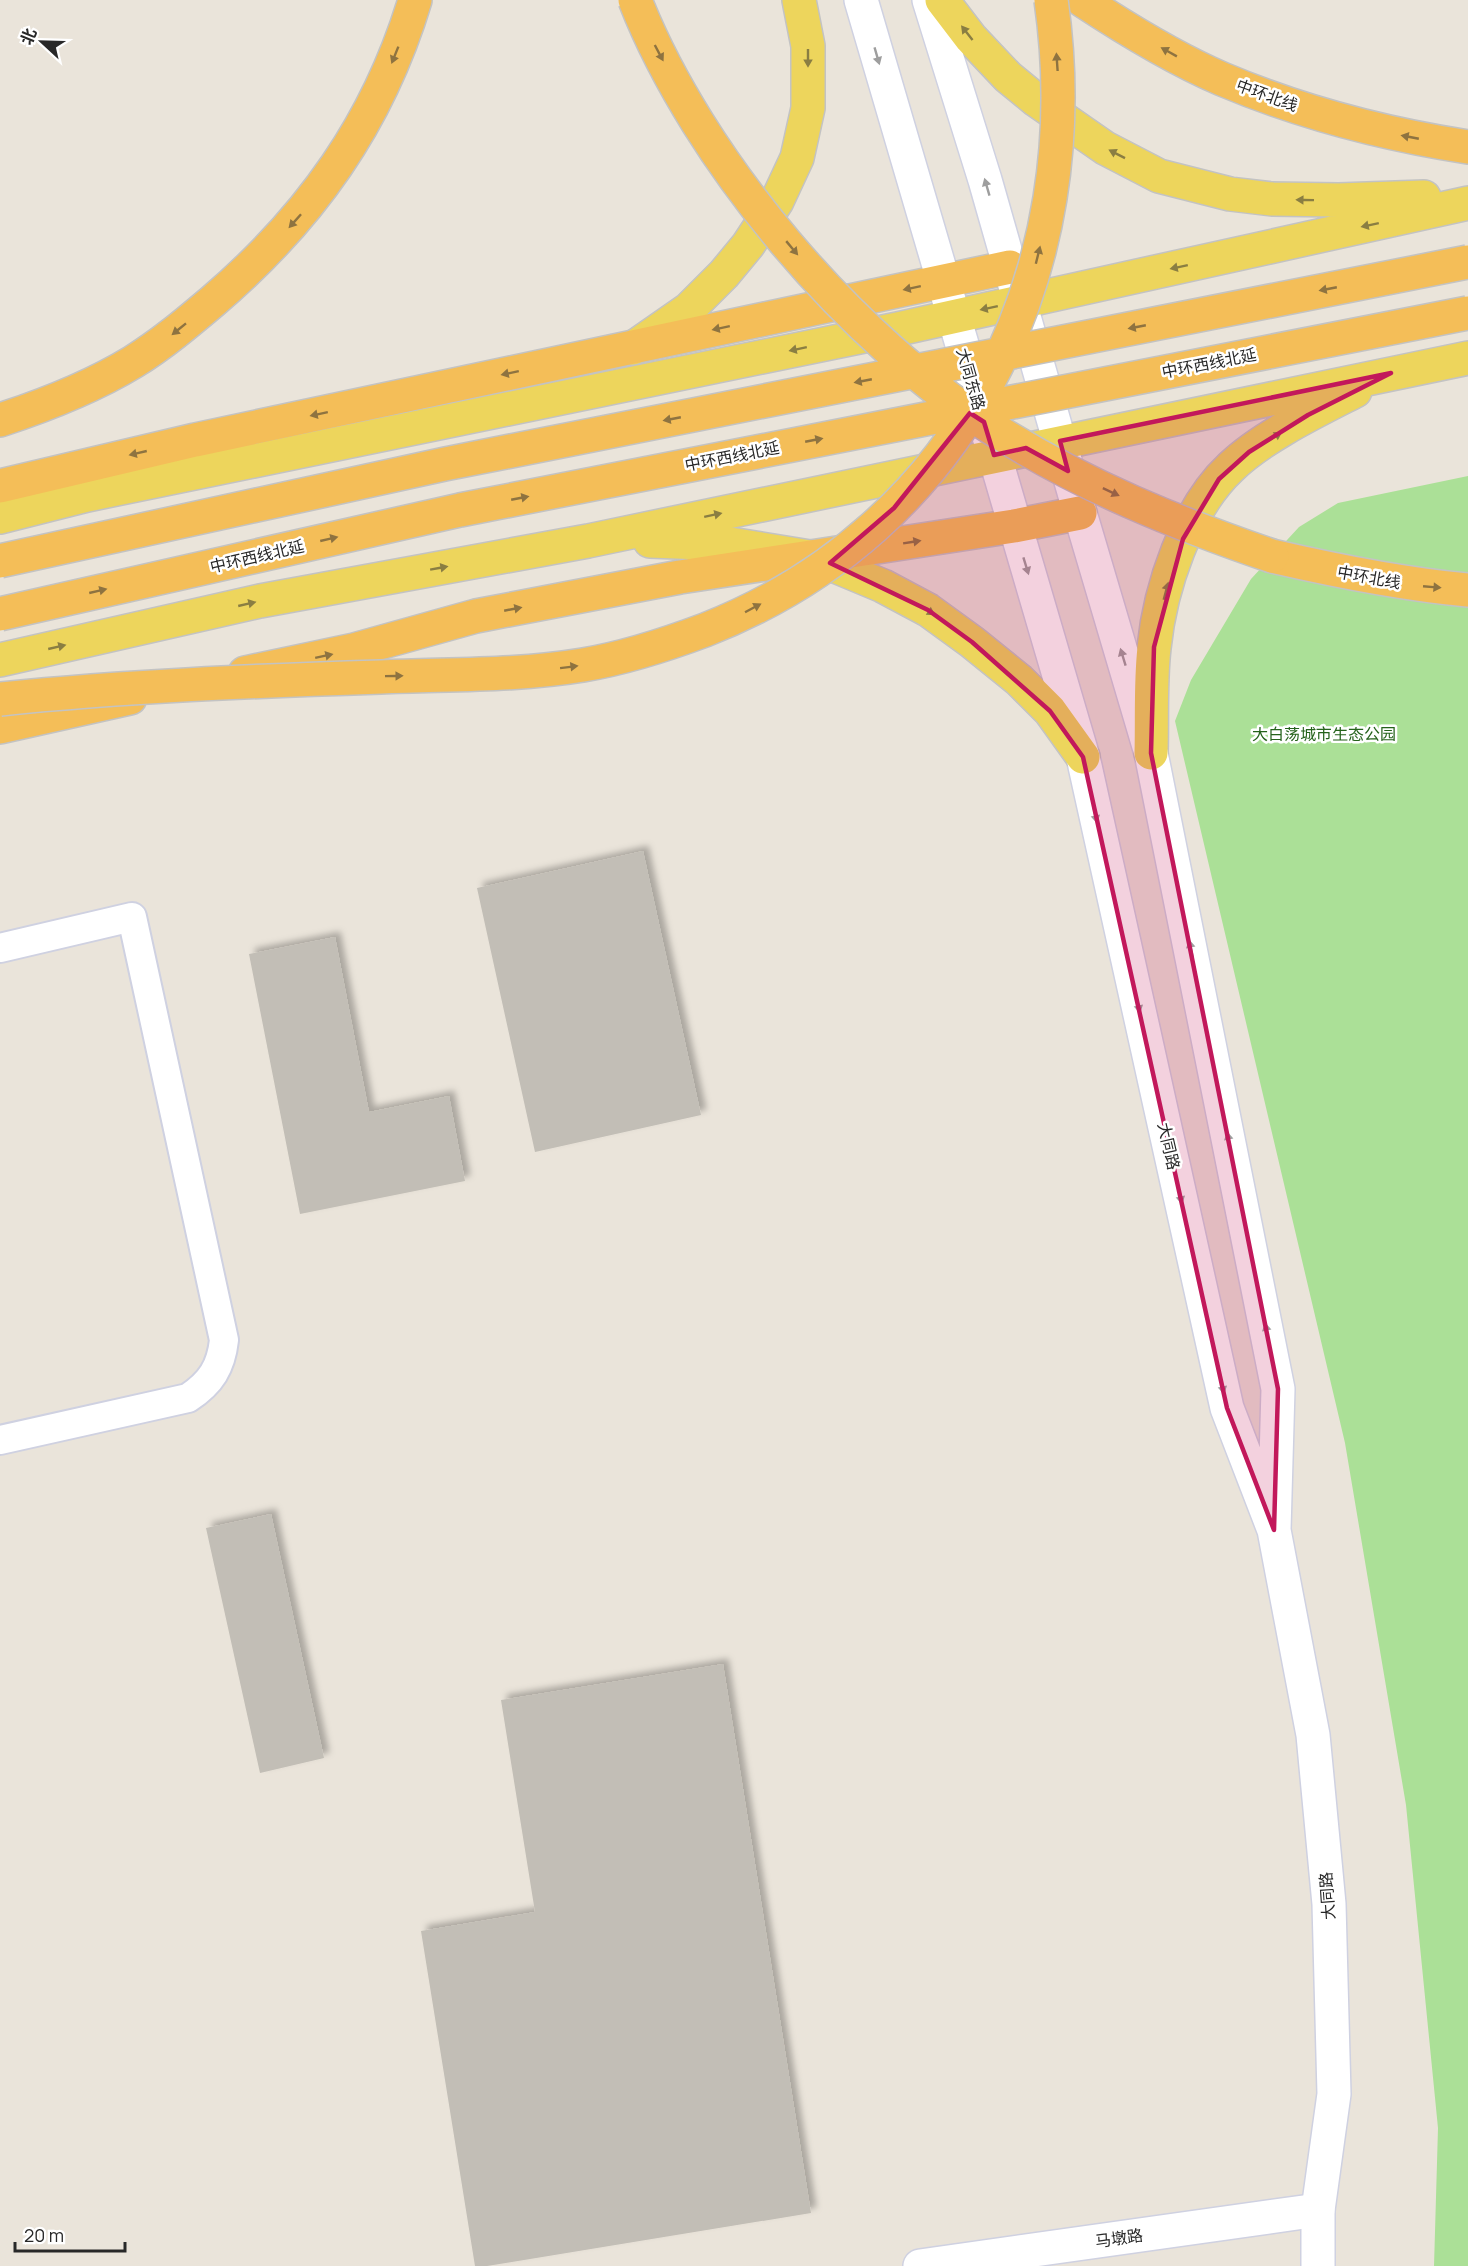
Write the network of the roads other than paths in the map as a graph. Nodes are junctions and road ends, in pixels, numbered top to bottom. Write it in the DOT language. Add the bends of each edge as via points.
graph roads {
  1 [pos="415,0"];
  2 [pos="635,0"];
  3 [pos="799,0"];
  4 [pos="861,0"];
  5 [pos="929,0"];
  6 [pos="942,0"];
  7 [pos="1051,0"];
  8 [pos="1082,0"];
  9 [pos="1468,147"];
  10 [pos="1468,195"];
  11 [pos="1468,203"];
  12 [pos="1468,262"];
  13 [pos="1010,267"];
  14 [pos="943,282"];
  15 [pos="1020,302"];
  16 [pos="1468,313"];
  17 [pos="953,316"];
  18 [pos="639,346"];
  19 [pos="1468,358"];
  20 [pos="1391,373"];
  21 [pos="474,416"];
  22 [pos="0,420"];
  23 [pos="1060,441"];
  24 [pos="994,455"];
  25 [pos="0,486"];
  26 [pos="1080,513"];
  27 [pos="0,517"];
  28 [pos="1014,526"];
  29 [pos="588,541"];
  30 [pos="816,558"];
  31 [pos="0,561"];
  32 [pos="1468,590"];
  33 [pos="0,614"];
  34 [pos="0,660"];
  35 [pos="0,699"];
  36 [pos="0,727"];
  37 [pos="1151,753"];
  38 [pos="1083,757"];
  39 [pos="0,948"];
  40 [pos="0,1440"];
  41 [pos="1274,1530"];
  42 [pos="1318,2210"];
  43 [pos="920,2266"];
  44 [pos="1318,2266"];
  1 -- 22 [label="highway, one-way" via="385,80 356,136 311,203 267,251 175,333 133,362 42,406"];
  2 -- 32 [label="highway, 中环北线, one-way, bridge" via="655,46 717,153 761,212 818,279 875,335 972,414 1042,458 1213,536 1272,556 1351,575"];
  3 -- 18 [label="main road, one-way" via="808,45 808,108 797,158 777,201 724,274 689,309"];
  4 -- 14 [label="main road, 大同东路, one-way"];
  13 -- 5 [label="main road, one-way"];
  10 -- 6 [label="main road, one-way" via="1272,199 1230,194 1159,176 1105,148 1036,100 971,38"];
  35 -- 7 [label="highway, one-way, bridge" via="181,685 510,674 583,665 664,645 736,617 813,575 873,528 938,457 977,402 1019,316 1048,212 1055,163 1058,63"];
  9 -- 8 [label="highway, 中环北线, one-way" via="1385,132 1221,78"];
  11 -- 15 [label="main road, one-way"];
  12 -- 31 [label="highway, one-way, bridge" via="445,464"];
  13 -- 14 [label="highway"];
  13 -- 15 [label="main road"];
  14 -- 17 [label="main road, 大同东路"];
  14 -- 18 [label="highway, one-way"];
  15 -- 17 [label="main road, one-way"];
  15 -- 23 [label="main road"];
  33 -- 16 [label="highway, 中环西线北延, one-way, bridge" via="460,510"];
  17 -- 21 [label="main road, one-way"];
  17 -- 24 [label="main road, 大同东路"];
  18 -- 21 [label="main road"];
  18 -- 25 [label="highway, one-way" via="195,440"];
  19 -- 20 [label="main road"];
  20 -- 23 [label="main road"];
  37 -- 20 [label="main road, one-way" via="1154,647 1159,616 1183,539 1204,498 1249,452 1308,415"];
  21 -- 27 [label="main road" via="87,495"];
  23 -- 24 [label="main road"];
  23 -- 26 [label="main road"];
  24 -- 28 [label="main road, 大同东路"];
  29 -- 24 [label="main road, one-way"];
  26 -- 28 [label="highway"];
  37 -- 26 [label="main road, one-way"];
  30 -- 28 [label="highway, one-way"];
  28 -- 38 [label="main road, 大同东路, one-way"];
  29 -- 30 [label="main road" via="730,544"];
  34 -- 29 [label="main road, one-way" via="260,601"];
  36 -- 30 [label="highway, one-way" via="354,650 476,616 680,577"];
  30 -- 38 [label="main road, one-way" via="928,610 972,642 1050,711"];
  41 -- 37 [label="main road, 大同路, one-way" via="1278,1389"];
  38 -- 41 [label="main road, 大同路, one-way" via="1227,1408"];
  39 -- 40 [label="street" via="132,917 224,1340 215,1374 204,1388 188,1398"];
  41 -- 42 [label="main road, 大同路" via="1313,1735 1329,1904 1334,2094"];
  42 -- 43 [label="main road, 马墩路"];
  42 -- 44 [label="main road, 大同路"];
}
